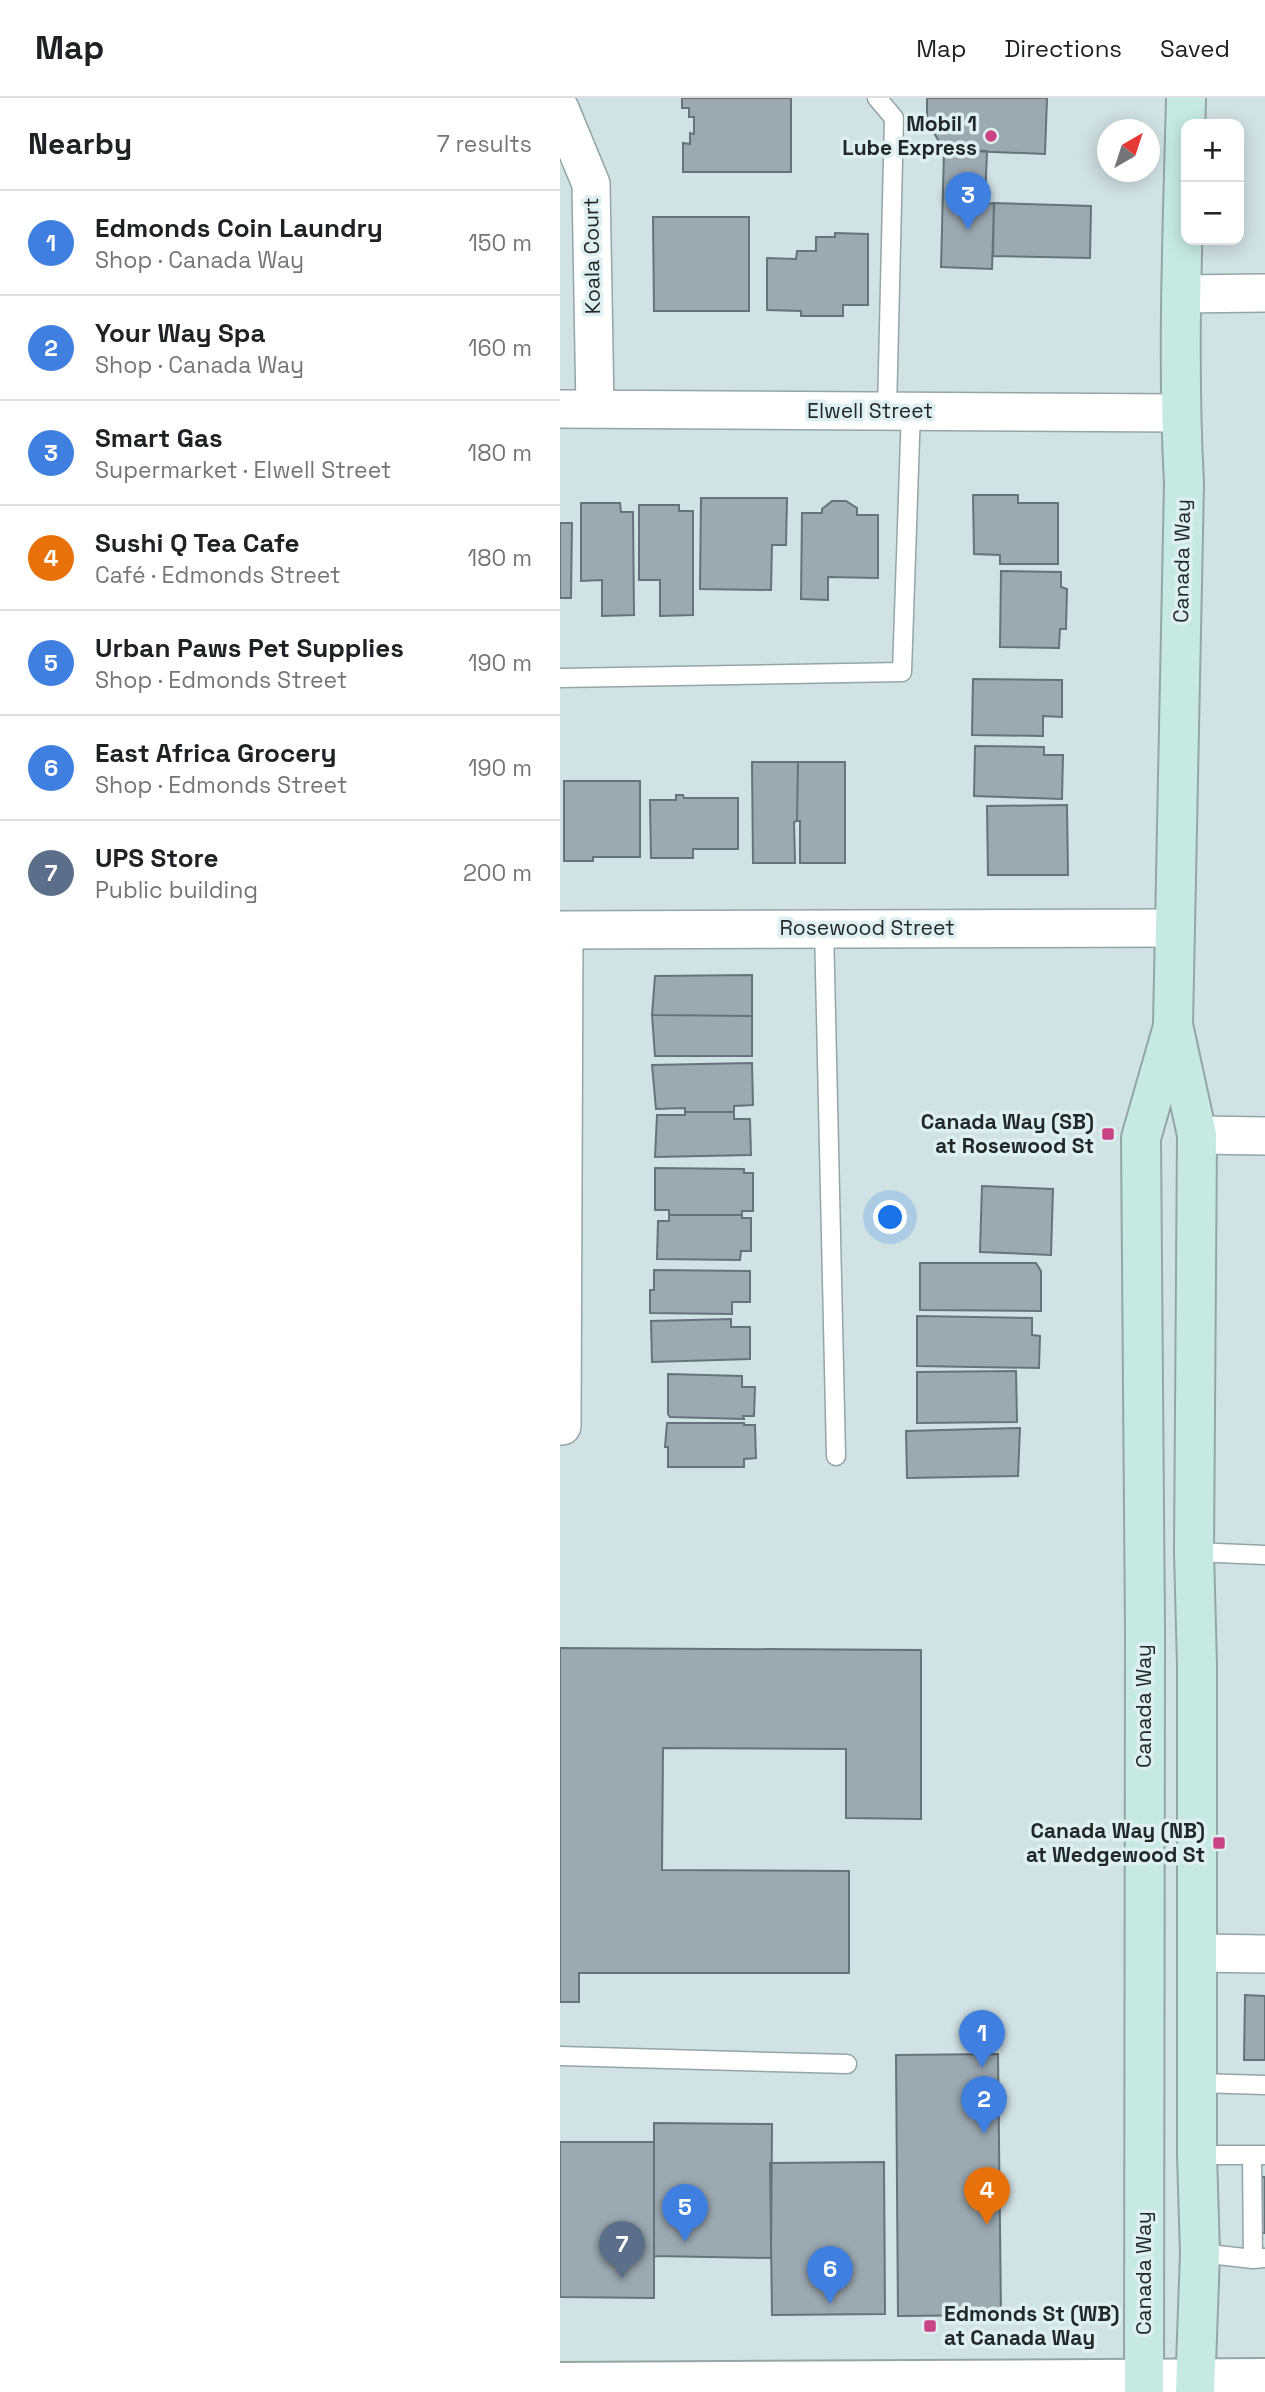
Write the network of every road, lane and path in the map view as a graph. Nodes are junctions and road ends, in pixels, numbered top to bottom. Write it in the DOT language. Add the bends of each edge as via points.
graph roads {
  1 [pos="877,98"];
  2 [pos="1186,98"];
  3 [pos="560,109"];
  4 [pos="1265,293"];
  5 [pos="1181,294"];
  6 [pos="577,409"];
  7 [pos="899,411"];
  8 [pos="1180,413"];
  9 [pos="560,678"];
  10 [pos="824,928"];
  11 [pos="1174,928"];
  12 [pos="562,930"];
  13 [pos="1173,1025"];
  14 [pos="1197,1135"];
  15 [pos="1265,1136"];
  16 [pos="562,1426"];
  17 [pos="836,1456"];
  18 [pos="1194,1552"];
  19 [pos="1265,1555"];
  20 [pos="1197,1953"];
  21 [pos="1265,1954"];
  22 [pos="560,2056"];
  23 [pos="847,2064"];
  24 [pos="1197,2084"];
  25 [pos="1265,2085"];
  26 [pos="1197,2155"];
  27 [pos="1258,2155"];
  28 [pos="1200,2253"];
  29 [pos="1259,2259"];
  30 [pos="1265,2378"];
  31 [pos="560,2382"];
  32 [pos="1144,2385"];
  33 [pos="1195,2385"];
  1 -- 7 [label="lane" via="894,118"];
  2 -- 5 [label="main road, Canada Way"];
  3 -- 6 [label="street, Koala Court" via="590,184"];
  4 -- 5 [label="street"];
  5 -- 8 [label="main road, Canada Way"];
  6 -- 7 [label="street, Elwell Street"];
  7 -- 8 [label="street, Elwell Street"];
  7 -- 9 [label="lane" via="902,672"];
  8 -- 11 [label="main road, Canada Way" via="1184,483"];
  10 -- 11 [label="street, Rosewood Street"];
  10 -- 12 [label="street, Rosewood Street"];
  10 -- 17 [label="lane"];
  11 -- 13 [label="main road, Canada Way"];
  12 -- 16 [label="street"];
  13 -- 14 [label="main road, Canada Way"];
  13 -- 32 [label="main road, Canada Way" via="1141,1138"];
  14 -- 15 [label="street"];
  14 -- 18 [label="main road, Canada Way"];
  18 -- 19 [label="lane"];
  18 -- 20 [label="main road, Canada Way"];
  20 -- 21 [label="street"];
  20 -- 24 [label="main road, Canada Way"];
  22 -- 23 [label="lane"];
  24 -- 25 [label="lane"];
  24 -- 26 [label="main road, Canada Way"];
  26 -- 27 [label="lane"];
  26 -- 28 [label="main road, Canada Way"];
  27 -- 29 [label="lane"];
  28 -- 29 [label="lane"];
  28 -- 33 [label="main road, Canada Way"];
  30 -- 33 [label="street"];
  31 -- 32 [label="street"];
  32 -- 33 [label="street"];
}
